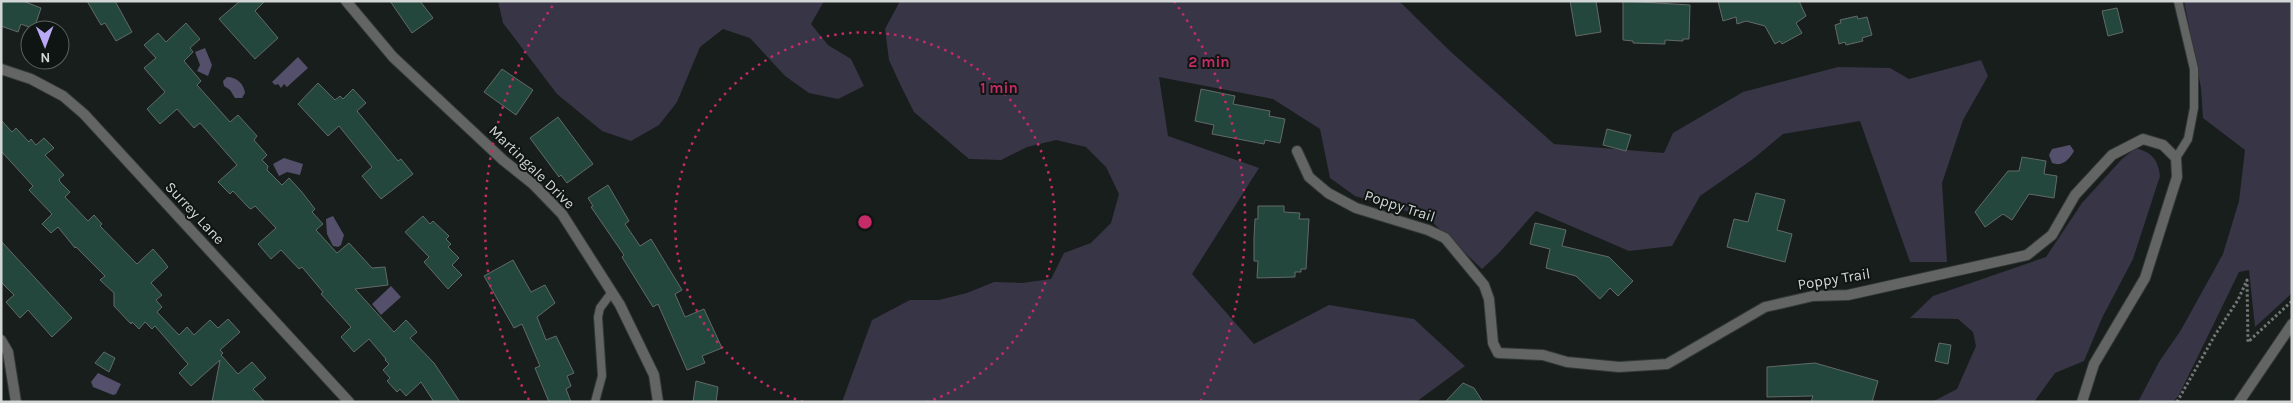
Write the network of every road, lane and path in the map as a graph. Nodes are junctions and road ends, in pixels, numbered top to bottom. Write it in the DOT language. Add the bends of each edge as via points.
graph roads {
  1 [pos="346,1"];
  2 [pos="2178,1"];
  3 [pos="1,69"];
  4 [pos="1297,151"];
  5 [pos="2176,158"];
  6 [pos="612,292"];
  7 [pos="2292,301"];
  8 [pos="2292,324"];
  9 [pos="1,340"];
  10 [pos="16,402"];
  11 [pos="349,402"];
  12 [pos="595,402"];
  13 [pos="658,402"];
  14 [pos="2082,402"];
  15 [pos="2177,402"];
  16 [pos="2239,402"];
  1 -- 6 [label="street, Martingale Drive" via="393,57 562,214"];
  2 -- 5 [label="lane" via="2194,69 2194,108 2188,139"];
  3 -- 11 [label="street, Surrey Lane" via="63,96 84,114"];
  4 -- 5 [label="street, Poppy Trail" via="1309,177 1328,194 1356,208 1445,238 1484,285 1489,299 1493,343 1498,353 1543,355 1568,362 1620,367 1667,364 1765,306 1813,296 1848,294 2027,255 2052,235 2075,196 2112,155 2143,139 2164,145"];
  5 -- 14 [label="street" via="2177,177 2145,278 2094,364"];
  6 -- 12 [label="lane" via="600,308 598,317 602,376"];
  6 -- 13 [label="street, Martingale Drive" via="654,375"];
  7 -- 15 [label="path" via="2248,342 2247,280"];
  8 -- 16 [label="street"];
  9 -- 10 [label="street" via="8,352"];
}
